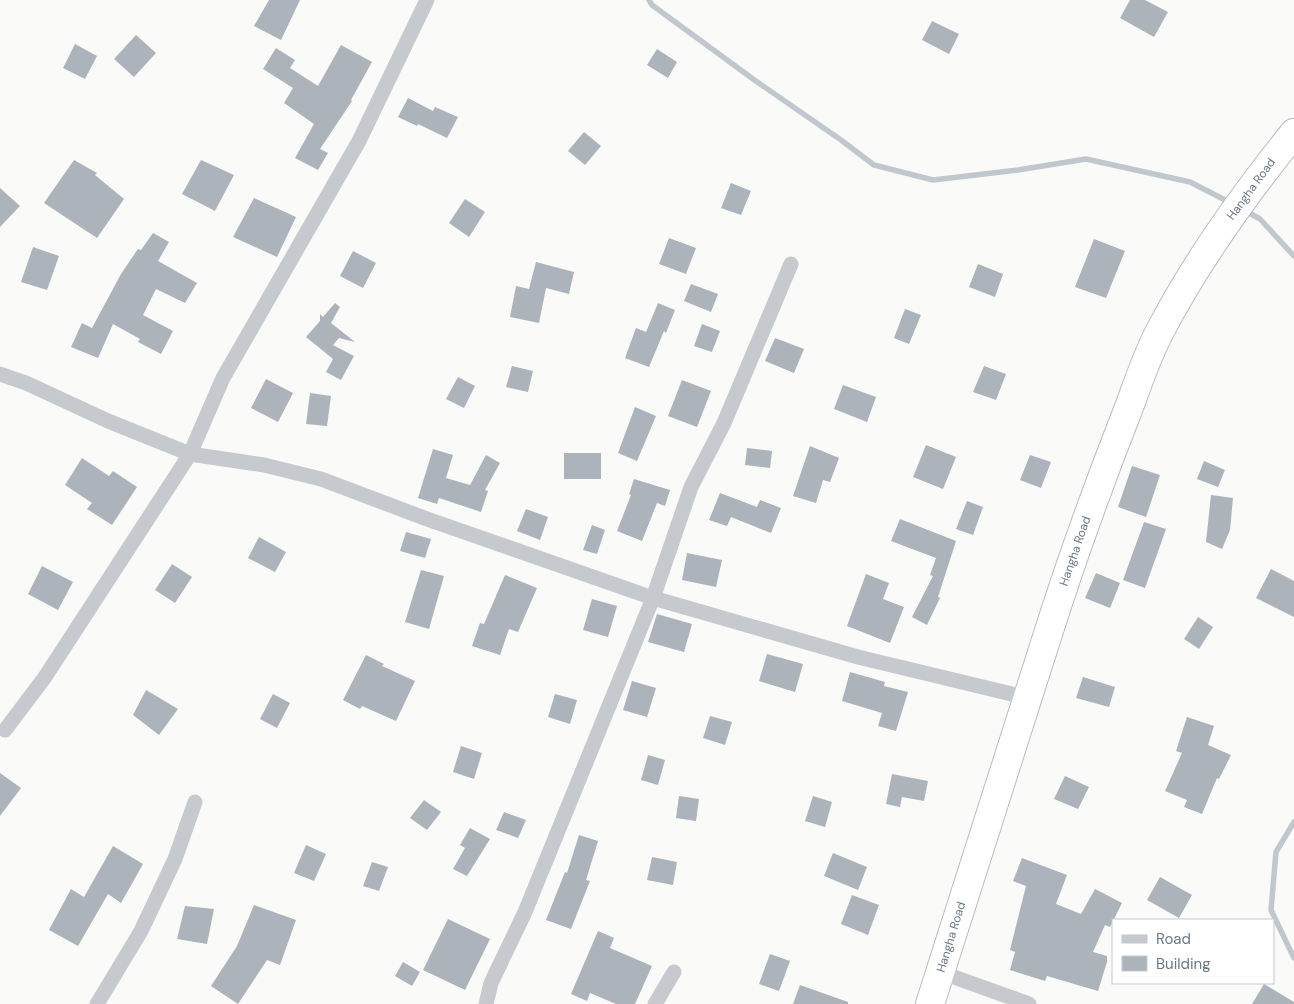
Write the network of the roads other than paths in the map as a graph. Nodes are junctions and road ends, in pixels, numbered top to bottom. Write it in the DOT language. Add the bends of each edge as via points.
graph roads {
  1 [pos="427,0"];
  2 [pos="1294,133"];
  3 [pos="791,264"];
  4 [pos="0,374"];
  5 [pos="190,454"];
  6 [pos="653,598"];
  7 [pos="1028,698"];
  8 [pos="5,730"];
  9 [pos="195,802"];
  10 [pos="674,972"];
  11 [pos="940,972"];
  12 [pos="97,1004"];
  13 [pos="486,1004"];
  14 [pos="655,1004"];
  15 [pos="930,1004"];
  16 [pos="1029,1004"];
  1 -- 5 [label="street" via="359,141 223,378"];
  2 -- 7 [label="highway, Hangha Road" via="1221,232 1159,333 1099,482"];
  3 -- 6 [label="street" via="724,423 691,487"];
  4 -- 5 [label="street"];
  5 -- 6 [label="street" via="264,465 321,479"];
  5 -- 8 [label="street" via="51,668"];
  6 -- 7 [label="street" via="858,658"];
  6 -- 13 [label="street" via="525,912 491,983"];
  7 -- 11 [label="highway, Hangha Road"];
  9 -- 12 [label="street" via="175,859 141,931"];
  10 -- 14 [label="street"];
  11 -- 15 [label="highway, Hangha Road"];
  11 -- 16 [label="street"];
}
